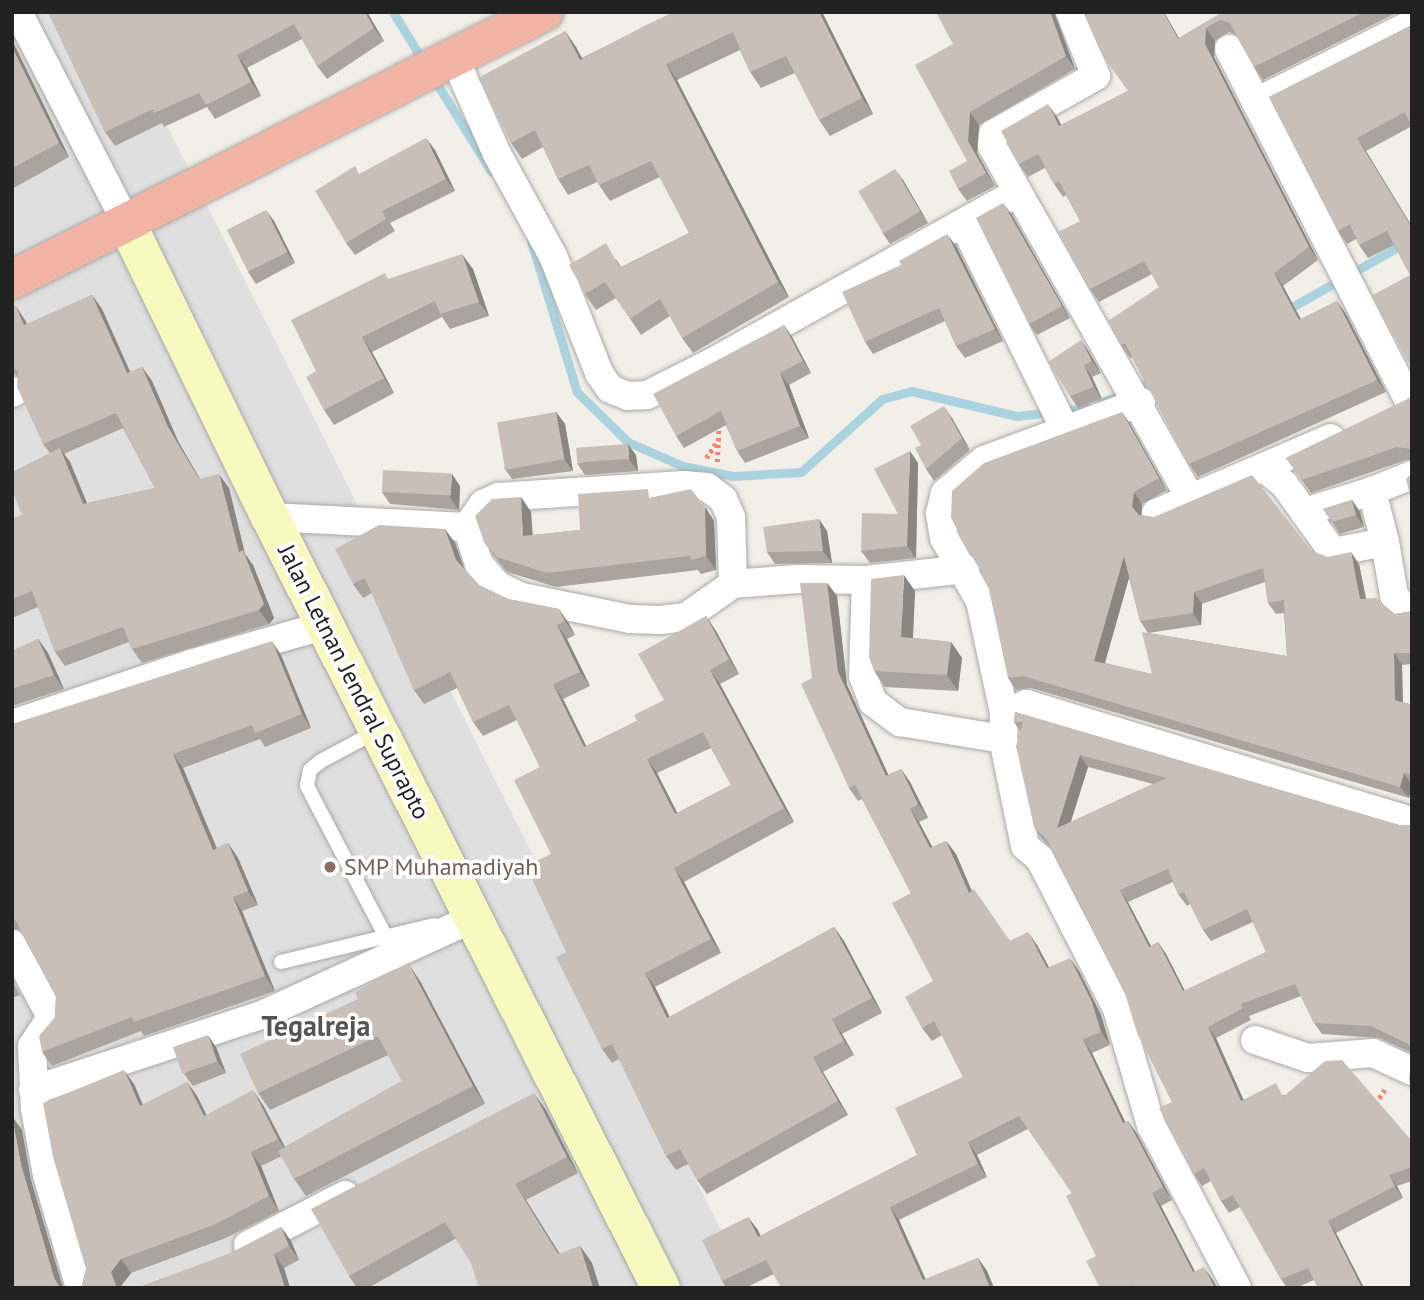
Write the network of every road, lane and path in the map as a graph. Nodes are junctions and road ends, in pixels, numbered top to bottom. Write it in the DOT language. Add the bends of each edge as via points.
graph roads {
  1 [pos="18,12"];
  2 [pos="544,12"];
  3 [pos="1070,12"];
  4 [pos="1412,24"];
  5 [pos="1228,50"];
  6 [pos="451,59"];
  7 [pos="1256,102"];
  8 [pos="1018,191"];
  9 [pos="963,223"];
  10 [pos="127,224"];
  11 [pos="12,280"];
  12 [pos="1133,393"];
  13 [pos="1402,402"];
  14 [pos="1058,414"];
  15 [pos="718,421"];
  16 [pos="1356,427"];
  17 [pos="720,438"];
  18 [pos="706,457"];
  19 [pos="716,458"];
  20 [pos="1264,468"];
  21 [pos="1412,475"];
  22 [pos="1372,491"];
  23 [pos="1190,497"];
  24 [pos="1156,513"];
  25 [pos="1304,513"];
  26 [pos="270,517"];
  27 [pos="467,527"];
  28 [pos="1385,542"];
  29 [pos="965,569"];
  30 [pos="866,580"];
  31 [pos="723,592"];
  32 [pos="1412,609"];
  33 [pos="326,625"];
  34 [pos="12,724"];
  35 [pos="1004,726"];
  36 [pos="378,730"];
  37 [pos="1412,821"];
  38 [pos="473,916"];
  39 [pos="386,937"];
  40 [pos="12,944"];
  41 [pos="281,962"];
  42 [pos="1255,1040"];
  43 [pos="1412,1071"];
  44 [pos="33,1090"];
  45 [pos="366,1184"];
  46 [pos="222,1258"];
  47 [pos="80,1288"];
  48 [pos="661,1288"];
  49 [pos="1237,1288"];
  1 -- 10 [label="street"];
  2 -- 6 [label="highway"];
  3 -- 8 [label="street" via="1097,74 993,134 992,146"];
  4 -- 7 [label="street"];
  5 -- 7 [label="street"];
  6 -- 9 [label="street" via="553,256 599,373 610,389 628,396 647,395 711,363"];
  6 -- 10 [label="highway"];
  7 -- 13 [label="street" via="1353,285"];
  8 -- 9 [label="street"];
  8 -- 12 [label="street"];
  9 -- 14 [label="street"];
  10 -- 11 [label="highway"];
  10 -- 26 [label="main road, Jalan Letnan Jendral Suprapto"];
  12 -- 14 [label="street"];
  12 -- 23 [label="street"];
  14 -- 29 [label="street" via="984,460 945,493 940,513 944,538"];
  15 -- 17 [label="path"];
  16 -- 20 [label="street"];
  17 -- 18 [label="path"];
  17 -- 19 [label="path"];
  20 -- 23 [label="street"];
  20 -- 25 [label="street" via="1284,484"];
  21 -- 22 [label="street"];
  22 -- 25 [label="street"];
  22 -- 28 [label="street"];
  23 -- 24 [label="street"];
  25 -- 28 [label="street" via="1333,552"];
  26 -- 27 [label="street"];
  26 -- 33 [label="main road, Jalan Letnan Jendral Suprapto"];
  27 -- 31 [label="street" via="479,564 497,585 522,597 630,619 685,617"];
  27 -- 31 [label="street" via="483,504 498,497 707,487 723,499 731,517"];
  28 -- 32 [label="street" via="1394,595 1404,609"];
  29 -- 30 [label="street"];
  29 -- 35 [label="street" via="980,601"];
  30 -- 31 [label="street" via="797,579"];
  30 -- 35 [label="street" via="863,676 873,702 900,722"];
  33 -- 34 [label="street" via="190,664"];
  33 -- 36 [label="main road, Jalan Letnan Jendral Suprapto"];
  35 -- 37 [label="street" via="1026,704"];
  35 -- 49 [label="street" via="1025,846 1040,859 1117,1009 1152,1125"];
  36 -- 38 [label="main road, Jalan Letnan Jendral Suprapto"];
  36 -- 39 [label="lane" via="320,761 310,770 307,786"];
  38 -- 39 [label="lane"];
  38 -- 44 [label="street" via="355,976 264,1014"];
  38 -- 48 [label="main road, Jalan Letnan Jendral Suprapto" via="547,1090"];
  39 -- 41 [label="lane"];
  40 -- 44 [label="street" via="51,1017 32,1046"];
  42 -- 43 [label="street" via="1308,1058 1373,1053"];
  44 -- 47 [label="street" via="47,1175"];
  45 -- 46 [label="street"];
}
